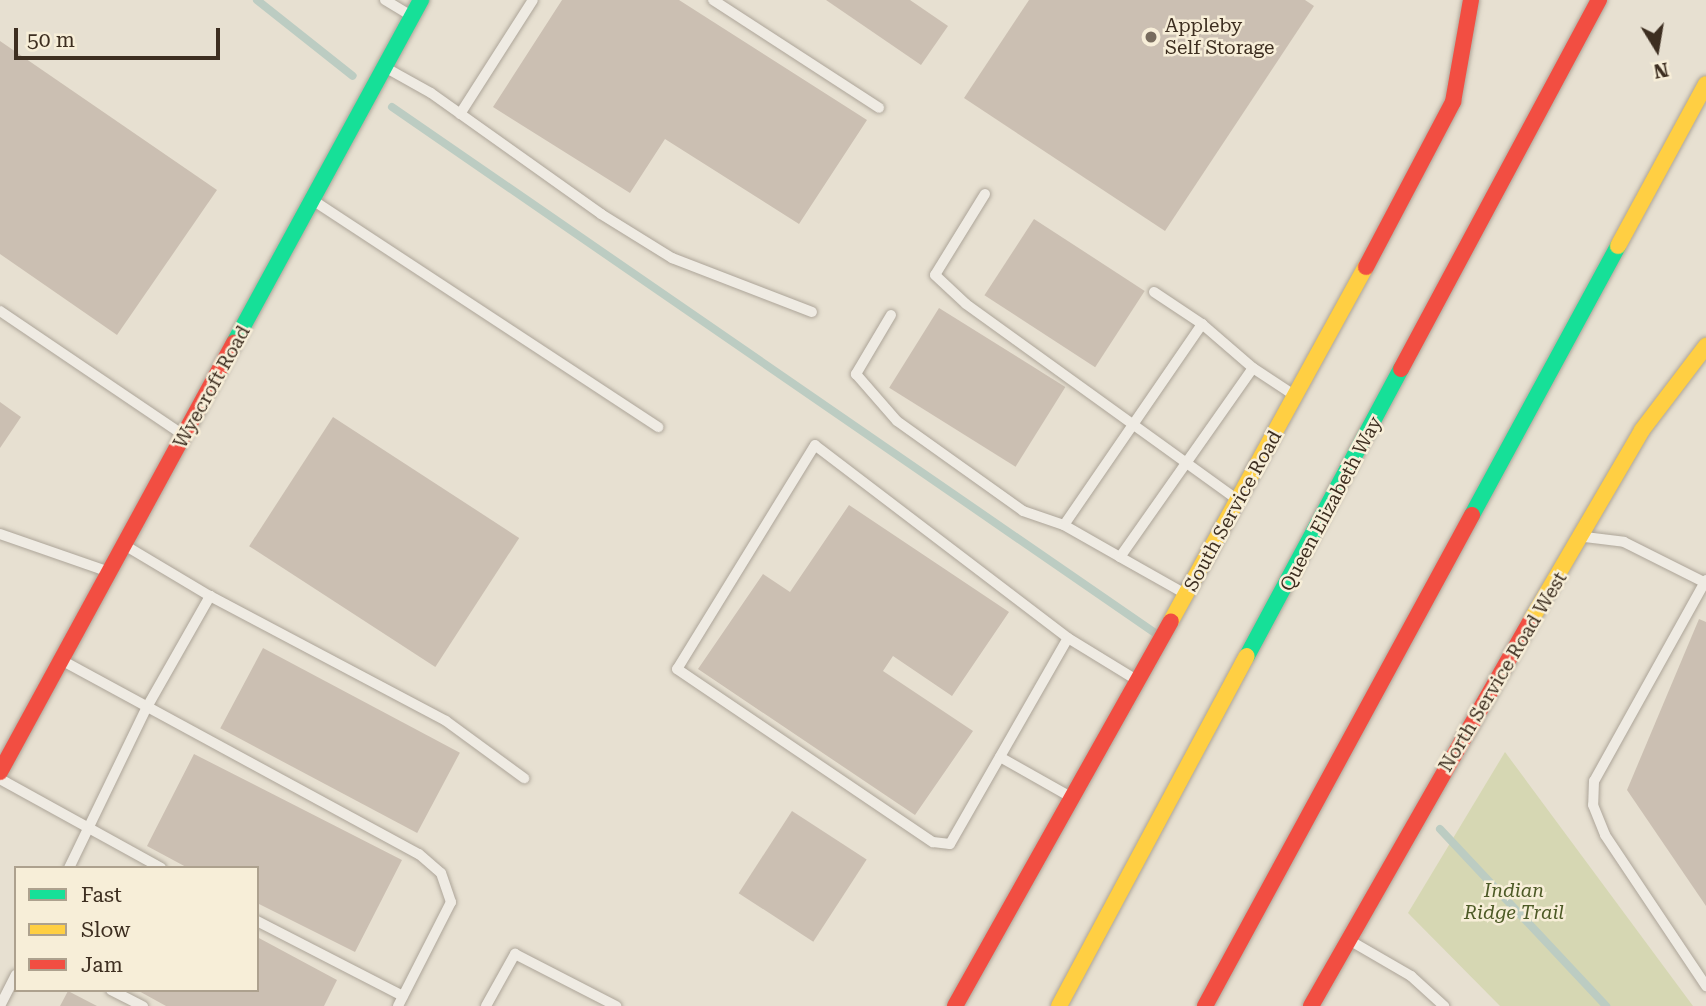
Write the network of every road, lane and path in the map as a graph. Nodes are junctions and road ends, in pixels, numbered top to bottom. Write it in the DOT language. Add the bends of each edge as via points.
graph roads {
  1 [pos="385,0"];
  2 [pos="421,0"];
  3 [pos="533,0"];
  4 [pos="713,0"];
  5 [pos="1471,0"];
  6 [pos="1599,0"];
  7 [pos="413,16"];
  8 [pos="385,68"];
  9 [pos="1706,84"];
  10 [pos="878,107"];
  11 [pos="460,114"];
  12 [pos="985,194"];
  13 [pos="314,201"];
  14 [pos="1154,292"];
  15 [pos="0,311"];
  16 [pos="812,312"];
  17 [pos="891,315"];
  18 [pos="1202,324"];
  19 [pos="1706,346"];
  20 [pos="1253,368"];
  21 [pos="1297,396"];
  22 [pos="1132,425"];
  23 [pos="658,427"];
  24 [pos="185,437"];
  25 [pos="1188,463"];
  26 [pos="1238,500"];
  27 [pos="1064,525"];
  28 [pos="0,534"];
  29 [pos="1582,537"];
  30 [pos="126,546"];
  31 [pos="1120,556"];
  32 [pos="111,573"];
  33 [pos="1706,582"];
  34 [pos="1186,594"];
  35 [pos="210,596"];
  36 [pos="1068,638"];
  37 [pos="63,661"];
  38 [pos="1138,680"];
  39 [pos="147,707"];
  40 [pos="1000,757"];
  41 [pos="0,772"];
  42 [pos="524,778"];
  43 [pos="0,779"];
  44 [pos="1072,798"];
  45 [pos="90,828"];
  46 [pos="70,866"];
  47 [pos="158,866"];
  48 [pos="259,922"];
  49 [pos="1346,938"];
  50 [pos="14,979"];
  51 [pos="1706,986"];
  52 [pos="115,992"];
  53 [pos="401,1001"];
  54 [pos="0,1006"];
  55 [pos="143,1006"];
  56 [pos="486,1006"];
  57 [pos="616,1006"];
  58 [pos="955,1006"];
  59 [pos="1059,1006"];
  60 [pos="1205,1006"];
  61 [pos="1311,1006"];
  62 [pos="1444,1006"];
  1 -- 7 [label="lane"];
  2 -- 7 [label="main road, Wyecroft Road"];
  3 -- 11 [label="lane"];
  4 -- 10 [label="lane"];
  5 -- 21 [label="main road, South Service Road" via="1453,102"];
  6 -- 59 [label="main road, Queen Elizabeth Way"];
  7 -- 8 [label="main road, Wyecroft Road"];
  8 -- 11 [label="lane"];
  8 -- 13 [label="main road, Wyecroft Road"];
  9 -- 60 [label="main road"];
  11 -- 16 [label="lane" via="672,258"];
  12 -- 22 [label="lane" via="935,275 966,304"];
  13 -- 23 [label="lane"];
  13 -- 24 [label="main road, Wyecroft Road"];
  14 -- 18 [label="lane"];
  15 -- 24 [label="lane"];
  17 -- 27 [label="lane" via="856,374 897,421 1023,511"];
  18 -- 20 [label="lane"];
  18 -- 22 [label="lane"];
  19 -- 29 [label="main road, North Service Road West" via="1642,430"];
  20 -- 21 [label="lane"];
  20 -- 25 [label="lane"];
  21 -- 26 [label="main road, South Service Road"];
  22 -- 25 [label="lane"];
  22 -- 27 [label="lane"];
  24 -- 30 [label="main road, Wyecroft Road"];
  25 -- 26 [label="lane"];
  25 -- 31 [label="lane"];
  26 -- 34 [label="main road, South Service Road"];
  27 -- 31 [label="lane"];
  28 -- 32 [label="lane"];
  29 -- 33 [label="lane" via="1624,541"];
  29 -- 49 [label="main road, North Service Road West"];
  30 -- 32 [label="main road, Wyecroft Road"];
  30 -- 35 [label="lane"];
  31 -- 34 [label="lane"];
  32 -- 37 [label="main road, Wyecroft Road"];
  33 -- 51 [label="lane" via="1594,781 1593,805 1605,835"];
  34 -- 38 [label="main road, South Service Road"];
  35 -- 39 [label="lane"];
  35 -- 42 [label="lane" via="446,721"];
  36 -- 38 [label="lane"];
  36 -- 40 [label="lane"];
  36 -- 40 [label="lane" via="815,445 677,669 933,842 950,844"];
  37 -- 39 [label="lane"];
  37 -- 41 [label="main road, Wyecroft Road"];
  38 -- 44 [label="main road, South Service Road"];
  39 -- 45 [label="lane"];
  39 -- 53 [label="lane" via="419,854 441,873 451,902"];
  40 -- 44 [label="lane"];
  43 -- 45 [label="lane"];
  44 -- 58 [label="main road, South Service Road"];
  45 -- 46 [label="lane"];
  45 -- 47 [label="lane"];
  48 -- 53 [label="lane"];
  49 -- 61 [label="main road, North Service Road West"];
  49 -- 62 [label="lane" via="1410,976"];
  50 -- 54 [label="lane"];
  52 -- 55 [label="lane"];
  56 -- 57 [label="lane" via="516,954"];
}
